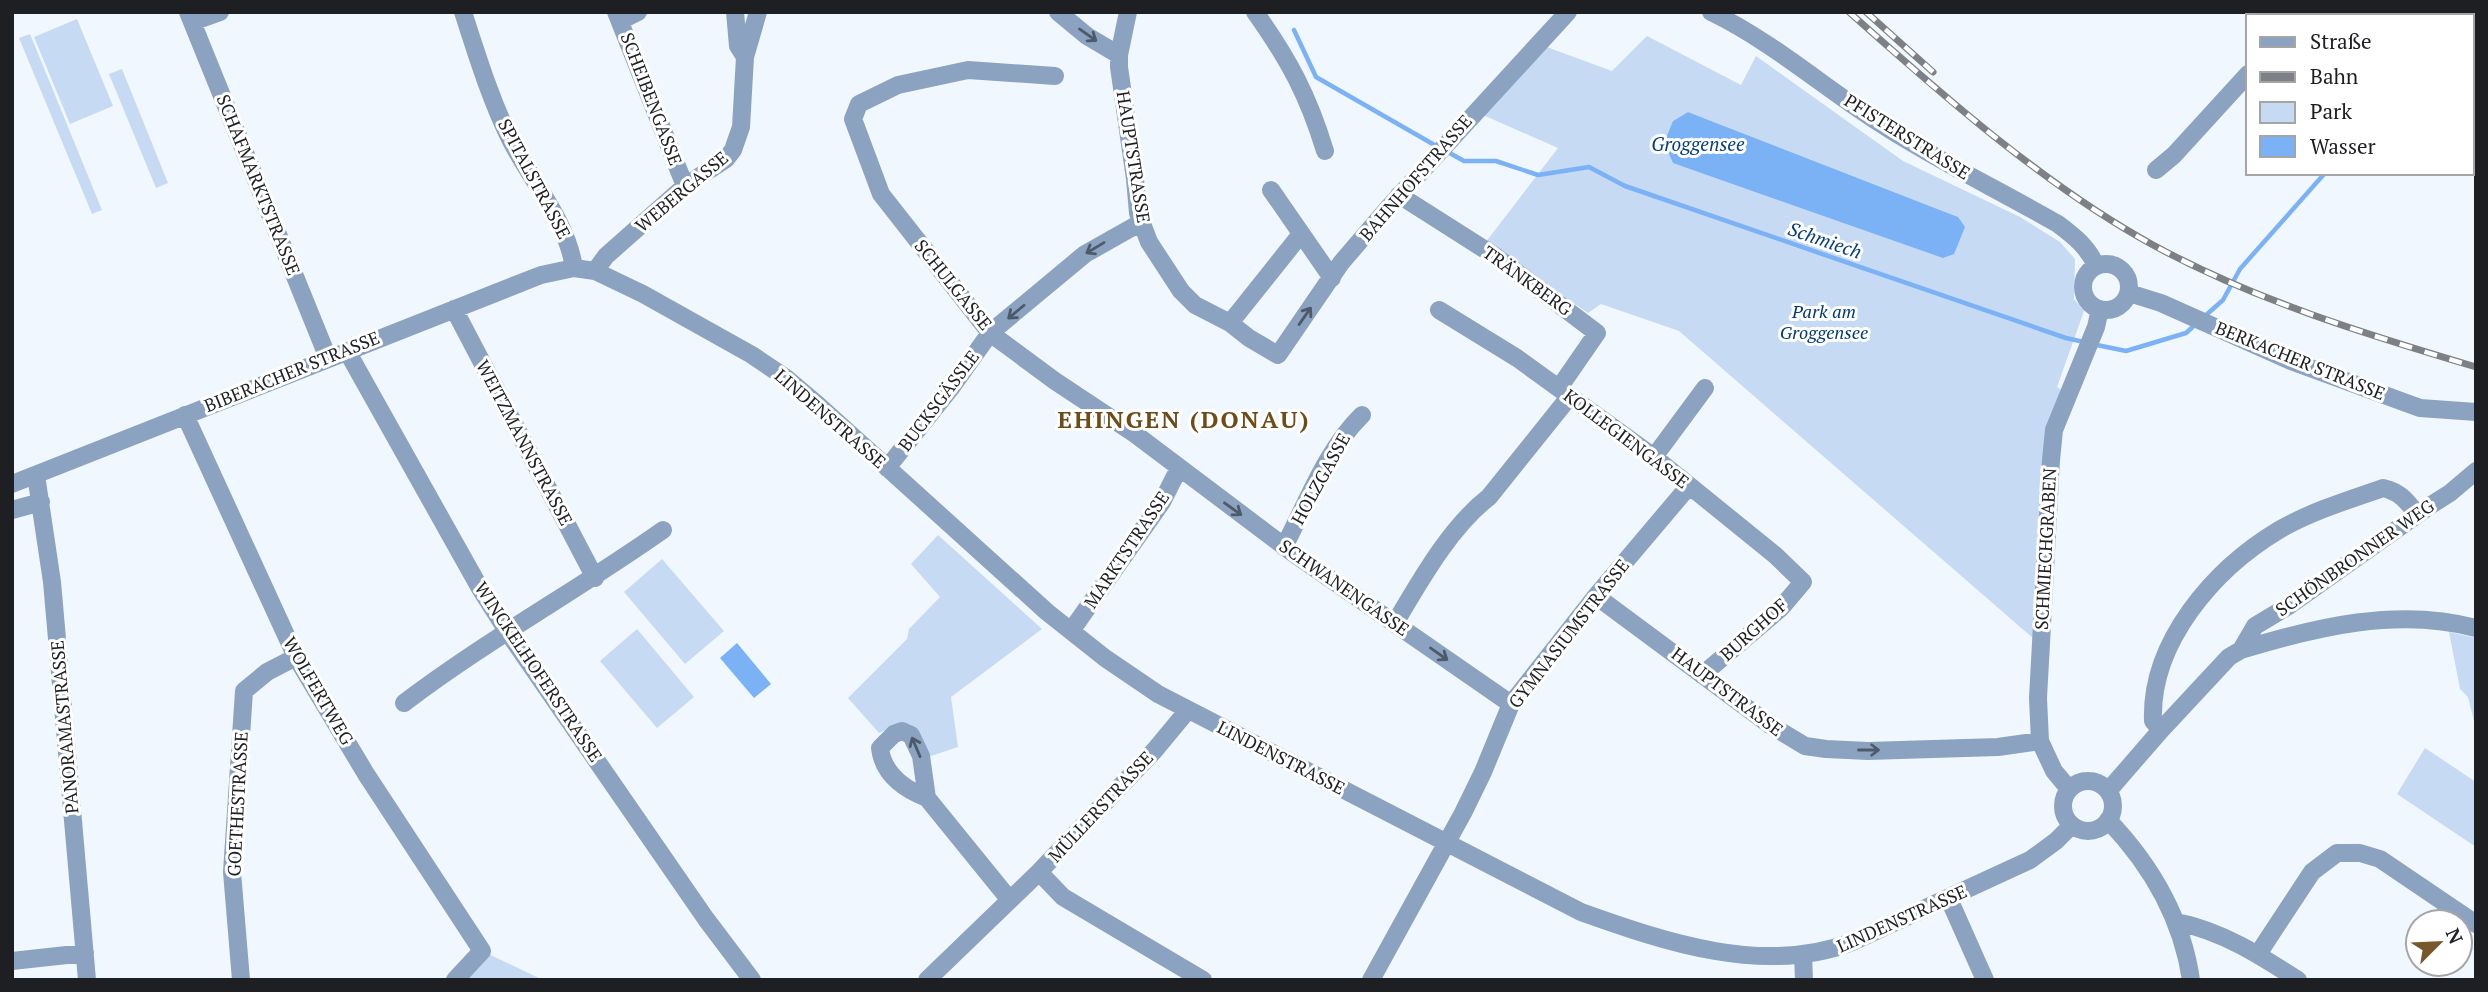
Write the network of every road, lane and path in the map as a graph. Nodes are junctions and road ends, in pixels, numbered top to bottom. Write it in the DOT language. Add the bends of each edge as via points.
graph roads {
  1 [pos="220,12"];
  2 [pos="463,12"];
  3 [pos="638,12"];
  4 [pos="734,12"];
  5 [pos="758,12"];
  6 [pos="1058,12"];
  7 [pos="1128,12"];
  8 [pos="1255,12"];
  9 [pos="1568,12"];
  10 [pos="1711,12"];
  11 [pos="618,16"];
  12 [pos="190,17"];
  13 [pos="1119,55"];
  14 [pos="745,57"];
  15 [pos="1055,76"];
  16 [pos="2246,76"];
  17 [pos="1325,151"];
  18 [pos="2156,170"];
  19 [pos="685,187"];
  20 [pos="1271,190"];
  21 [pos="1399,195"];
  22 [pos="1140,223"];
  23 [pos="1301,234"];
  24 [pos="2096,266"];
  25 [pos="574,268"];
  26 [pos="595,271"];
  27 [pos="1332,278"];
  28 [pos="2129,293"];
  29 [pos="454,309"];
  30 [pos="2100,309"];
  31 [pos="1439,310"];
  32 [pos="1230,323"];
  33 [pos="990,333"];
  34 [pos="347,351"];
  35 [pos="1278,355"];
  36 [pos="328,358"];
  37 [pos="1705,388"];
  38 [pos="1564,392"];
  39 [pos="2476,412"];
  40 [pos="185,415"];
  41 [pos="1362,415"];
  42 [pos="1654,457"];
  43 [pos="887,468"];
  44 [pos="1179,468"];
  45 [pos="2476,471"];
  46 [pos="36,475"];
  47 [pos="12,484"];
  48 [pos="1689,486"];
  49 [pos="41,502"];
  50 [pos="2431,505"];
  51 [pos="12,510"];
  52 [pos="663,530"];
  53 [pos="1284,547"];
  54 [pos="595,578"];
  55 [pos="1803,582"];
  56 [pos="1596,596"];
  57 [pos="1395,623"];
  58 [pos="2476,628"];
  59 [pos="507,631"];
  60 [pos="1071,631"];
  61 [pos="2241,650"];
  62 [pos="296,657"];
  63 [pos="1702,675"];
  64 [pos="404,703"];
  65 [pos="1511,704"];
  66 [pos="1188,710"];
  67 [pos="2161,730"];
  68 [pos="2040,741"];
  69 [pos="2069,789"];
  70 [pos="2108,791"];
  71 [pos="927,798"];
  72 [pos="2108,820"];
  73 [pos="2072,825"];
  74 [pos="1446,842"];
  75 [pos="1039,872"];
  76 [pos="1009,899"];
  77 [pos="1949,899"];
  78 [pos="2177,922"];
  79 [pos="2476,924"];
  80 [pos="85,953"];
  81 [pos="2258,954"];
  82 [pos="1803,955"];
  83 [pos="12,961"];
  84 [pos="87,980"];
  85 [pos="241,980"];
  86 [pos="455,980"];
  87 [pos="752,980"];
  88 [pos="927,980"];
  89 [pos="1203,980"];
  90 [pos="1371,980"];
  91 [pos="1804,980"];
  92 [pos="1985,980"];
  93 [pos="2191,980"];
  94 [pos="2298,980"];
  1 -- 12 [label="street"];
  2 -- 25 [label="street, SPITALSTRASSE" via="498,112 566,236"];
  3 -- 11 [label="street"];
  4 -- 14 [label="street, WEBERGASSE" via="738,46"];
  5 -- 14 [label="street, WEBERGASSE"];
  6 -- 13 [label="street, one-way"];
  7 -- 13 [label="street, HAUPTSTRASSE"];
  8 -- 17 [label="street" via="1300,82"];
  9 -- 21 [label="street, BAHNHOFSTRASSE"];
  10 -- 24 [label="street, PFISTERSTRASSE" via="1782,53 1956,171 2058,224 2089,251"];
  11 -- 19 [label="street, SCHEIBENGASSE"];
  12 -- 36 [label="street, SCHAFMARKTSTRASSE"];
  13 -- 22 [label="street, HAUPTSTRASSE"];
  14 -- 19 [label="street, WEBERGASSE" via="741,127 733,150"];
  15 -- 33 [label="street, SCHULGASSE" via="968,69 898,85 859,104 853,119 881,194"];
  16 -- 18 [label="street"];
  19 -- 26 [label="street, WEBERGASSE"];
  20 -- 23 [label="street"];
  21 -- 27 [label="street, BAHNHOFSTRASSE"];
  21 -- 38 [label="street, TRÄNKBERG" via="1495,256 1597,333"];
  22 -- 32 [label="street, HAUPTSTRASSE" via="1181,291 1201,310"];
  22 -- 33 [label="street, BUCKSGÄSSLE, one-way" via="1085,254"];
  23 -- 27 [label="street"];
  23 -- 32 [label="street"];
  24 -- 28 [label="street" via="2118,267 2128,279"];
  24 -- 30 [label="street" via="2083,289 2086,298"];
  25 -- 26 [label="street, LINDENSTRASSE"];
  25 -- 29 [label="street, BIBERACHER STRASSE" via="541,275"];
  26 -- 43 [label="street, LINDENSTRASSE" via="752,355 810,398"];
  35 -- 27 [label="street, BAHNHOFSTRASSE, one-way"];
  28 -- 30 [label="street" via="2120,306"];
  28 -- 39 [label="street, BERKACHER STRASSE" via="2291,361 2420,408"];
  29 -- 34 [label="street, BIBERACHER STRASSE"];
  29 -- 54 [label="street, WEITZMANNSTRASSE"];
  30 -- 68 [label="street, SCHMIECHGRABEN" via="2054,430 2038,698"];
  31 -- 38 [label="street, KOLLEGIENGASSE"];
  32 -- 35 [label="street, HAUPTSTRASSE"];
  33 -- 43 [label="street, BUCKSGÄSSLE"];
  33 -- 44 [label="street, SCHULGASSE"];
  34 -- 36 [label="street, BIBERACHER STRASSE"];
  34 -- 59 [label="street, WINCKELHOFERSTRASSE"];
  36 -- 40 [label="street, BIBERACHER STRASSE"];
  37 -- 42 [label="street"];
  38 -- 42 [label="street, KOLLEGIENGASSE"];
  38 -- 57 [label="street" via="1489,497 1428,566"];
  40 -- 46 [label="street, BIBERACHER STRASSE"];
  40 -- 62 [label="street, WOLFERTWEG"];
  41 -- 53 [label="street, HOLZGASSE" via="1328,462"];
  42 -- 48 [label="street, KOLLEGIENGASSE"];
  43 -- 60 [label="street, LINDENSTRASSE"];
  44 -- 53 [label="street, SCHWANENGASSE, one-way"];
  44 -- 60 [label="street, MARKTSTRASSE" via="1160,505"];
  45 -- 50 [label="street, SCHÖNBRONNER WEG"];
  46 -- 47 [label="street, BIBERACHER STRASSE"];
  46 -- 49 [label="street, PANORAMASTRASSE"];
  48 -- 55 [label="street, KOLLEGIENGASSE"];
  48 -- 56 [label="street, GYMNASIUMSTRASSE"];
  49 -- 51 [label="street"];
  49 -- 80 [label="street, PANORAMASTRASSE"];
  50 -- 61 [label="street, SCHÖNBRONNER WEG" via="2255,626"];
  50 -- 67 [label="street" via="2417,514 2396,491 2383,488 2280,529 2227,569 2193,608 2159,668 2152,704 2153,721"];
  52 -- 54 [label="street"];
  53 -- 57 [label="street, SCHWANENGASSE"];
  54 -- 59 [label="street"];
  55 -- 63 [label="street, BURGHOF" via="1781,608"];
  56 -- 63 [label="street, HAUPTSTRASSE"];
  56 -- 65 [label="street, GYMNASIUMSTRASSE"];
  57 -- 65 [label="street, SCHWANENGASSE, one-way"];
  58 -- 61 [label="street" via="2439,620 2375,621 2330,626"];
  59 -- 64 [label="street"];
  59 -- 87 [label="street, WINCKELHOFERSTRASSE"];
  60 -- 66 [label="street, LINDENSTRASSE" via="1138,681"];
  61 -- 67 [label="street" via="2229,657"];
  62 -- 85 [label="street, GOETHESTRASSE" via="244,691 232,872"];
  62 -- 86 [label="street, WOLFERTWEG" via="482,951"];
  63 -- 68 [label="street, HAUPTSTRASSE, one-way" via="1805,746 1868,751 1998,747"];
  65 -- 74 [label="street, GYMNASIUMSTRASSE" via="1483,772"];
  66 -- 74 [label="street, LINDENSTRASSE"];
  66 -- 75 [label="street, MÜLLERSTRASSE"];
  67 -- 70 [label="street"];
  68 -- 69 [label="street, SCHMIECHGRABEN" via="2054,771"];
  69 -- 70 [label="street" via="2093,781"];
  69 -- 73 [label="street" via="2063,808"];
  70 -- 72 [label="street" via="2113,806"];
  71 -- 76 [label="street"];
  72 -- 73 [label="street" via="2091,831"];
  72 -- 78 [label="street" via="2150,873"];
  73 -- 77 [label="street, LINDENSTRASSE" via="2030,860"];
  74 -- 82 [label="street, LINDENSTRASSE" via="1581,912 1643,935 1711,951"];
  74 -- 90 [label="street, GYMNASIUMSTRASSE"];
  75 -- 76 [label="street, MÜLLERSTRASSE"];
  75 -- 89 [label="street" via="1063,897"];
  76 -- 88 [label="street, MÜLLERSTRASSE"];
  77 -- 82 [label="street, LINDENSTRASSE" via="1842,946"];
  77 -- 92 [label="street"];
  78 -- 81 [label="street"];
  78 -- 93 [label="street"];
  79 -- 81 [label="street" via="2380,859 2337,853 2312,872"];
  80 -- 83 [label="street"];
  80 -- 84 [label="street, PANORAMASTRASSE"];
  81 -- 94 [label="street"];
  82 -- 91 [label="street"];
}
